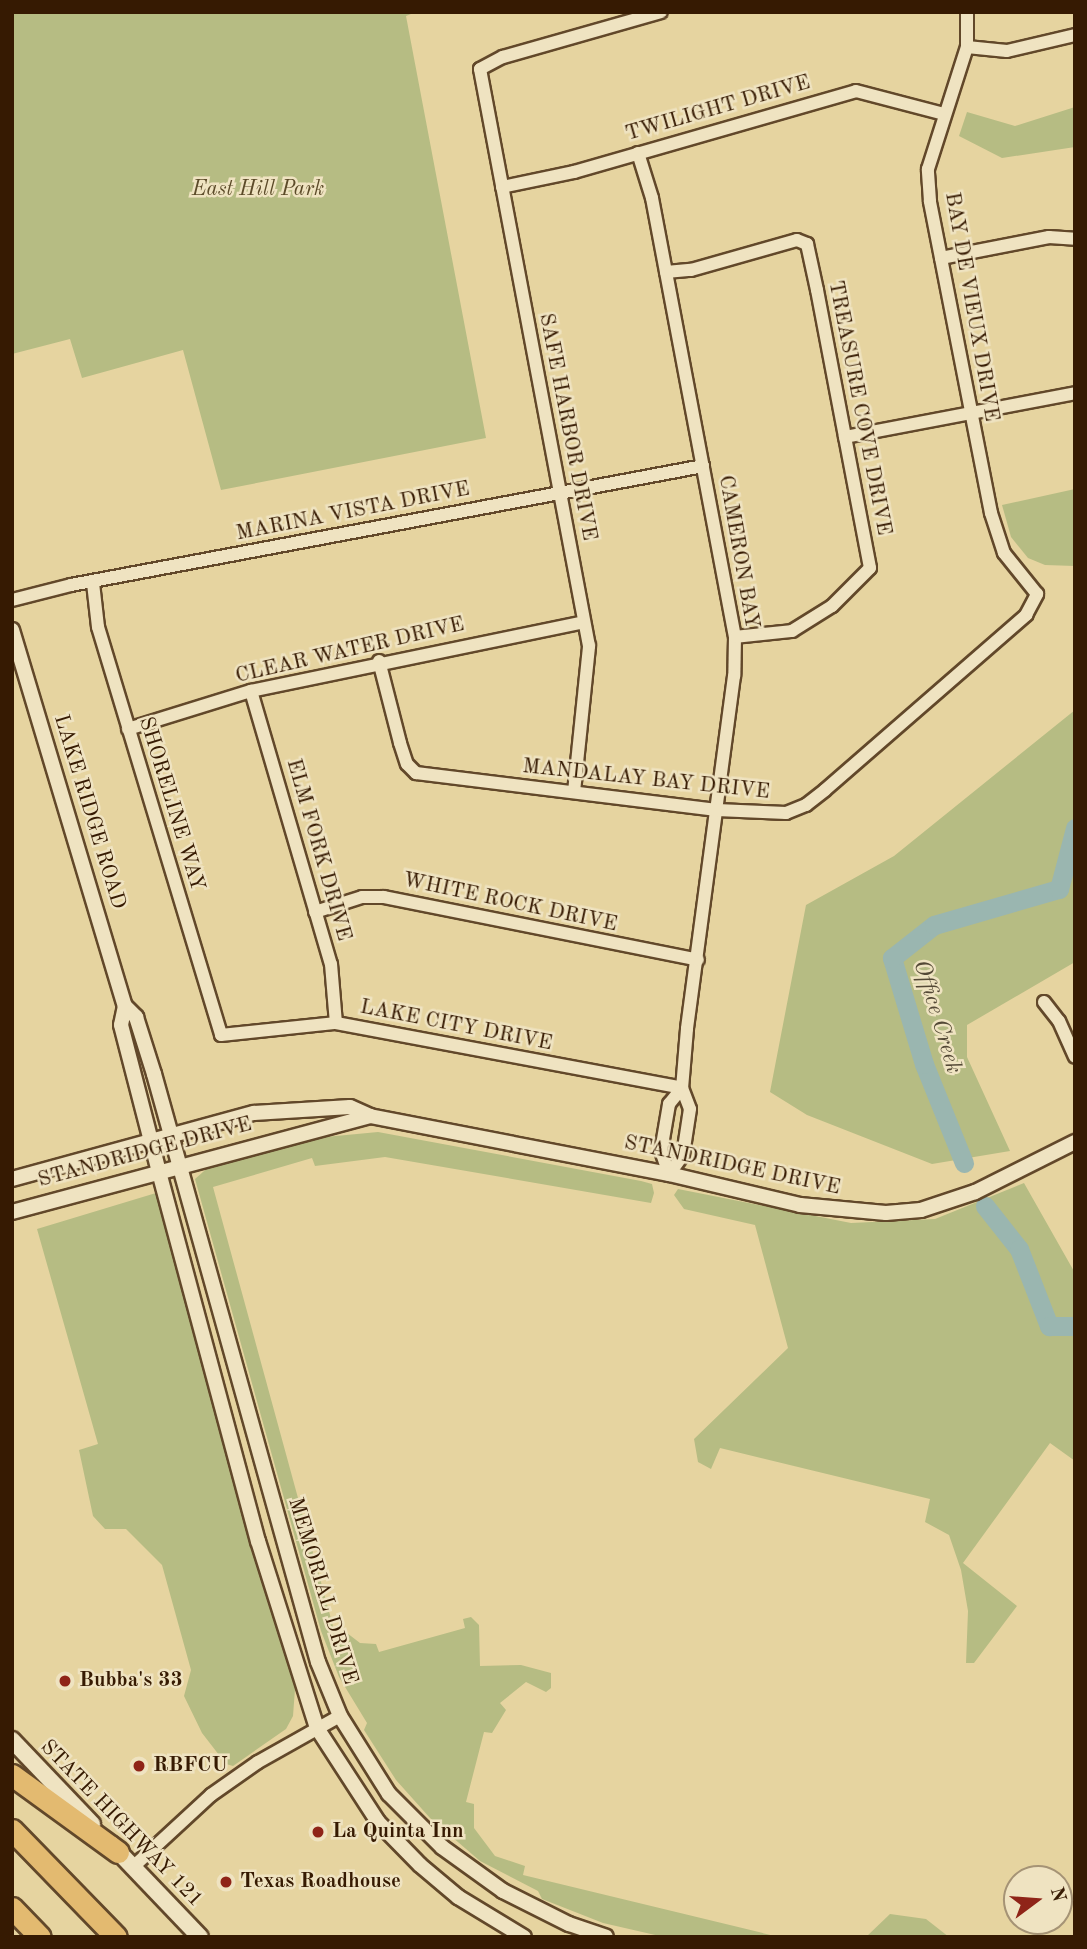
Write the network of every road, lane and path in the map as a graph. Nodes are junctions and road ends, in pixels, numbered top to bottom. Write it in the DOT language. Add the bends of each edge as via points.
graph roads {
  1 [pos="661,12"];
  2 [pos="967,12"];
  3 [pos="1075,35"];
  4 [pos="967,47"];
  5 [pos="944,114"];
  6 [pos="638,153"];
  7 [pos="502,187"];
  8 [pos="1075,239"];
  9 [pos="941,258"];
  10 [pos="666,272"];
  11 [pos="1075,393"];
  12 [pos="970,413"];
  13 [pos="845,437"];
  14 [pos="703,466"];
  15 [pos="560,492"];
  16 [pos="93,583"];
  17 [pos="12,600"];
  18 [pos="1037,600"];
  19 [pos="583,622"];
  20 [pos="12,630"];
  21 [pos="735,637"];
  22 [pos="379,661"];
  23 [pos="251,691"];
  24 [pos="128,729"];
  25 [pos="574,792"];
  26 [pos="717,810"];
  27 [pos="315,912"];
  28 [pos="698,961"];
  29 [pos="1044,1002"];
  30 [pos="125,1006"];
  31 [pos="336,1023"];
  32 [pos="221,1035"];
  33 [pos="1075,1057"];
  34 [pos="682,1088"];
  35 [pos="370,1116"];
  36 [pos="169,1136"];
  37 [pos="151,1141"];
  38 [pos="1075,1142"];
  39 [pos="177,1167"];
  40 [pos="159,1172"];
  41 [pos="669,1174"];
  42 [pos="12,1179"];
  43 [pos="12,1212"];
  44 [pos="340,1716"];
  45 [pos="317,1728"];
  46 [pos="12,1740"];
  47 [pos="12,1775"];
  48 [pos="12,1830"];
  49 [pos="126,1860"];
  50 [pos="12,1908"];
  51 [pos="40,1937"];
  52 [pos="116,1937"];
  53 [pos="200,1937"];
  54 [pos="524,1937"];
  55 [pos="606,1937"];
  1 -- 7 [label="street, SAFE HARBOR DRIVE" via="503,57 480,69"];
  2 -- 4 [label="street, BAY DE VIEUX DRIVE"];
  3 -- 4 [label="street" via="1007,51"];
  4 -- 5 [label="street, BAY DE VIEUX DRIVE"];
  5 -- 6 [label="street, TWILIGHT DRIVE" via="856,91"];
  5 -- 9 [label="street, BAY DE VIEUX DRIVE" via="928,169"];
  6 -- 7 [label="street, TWILIGHT DRIVE"];
  6 -- 10 [label="street, CAMERON BAY"];
  7 -- 15 [label="street, SAFE HARBOR DRIVE"];
  8 -- 9 [label="street" via="1049,237"];
  9 -- 12 [label="street, BAY DE VIEUX DRIVE"];
  10 -- 13 [label="street, TREASURE COVE DRIVE" via="691,270 797,240 807,244"];
  10 -- 14 [label="street, CAMERON BAY"];
  11 -- 12 [label="street"];
  12 -- 13 [label="street"];
  12 -- 18 [label="street, BAY DE VIEUX DRIVE" via="997,536"];
  13 -- 21 [label="street, TREASURE COVE DRIVE" via="870,568 832,606 792,631"];
  14 -- 15 [label="street, MARINA VISTA DRIVE"];
  14 -- 21 [label="street, CAMERON BAY"];
  15 -- 16 [label="street, MARINA VISTA DRIVE"];
  15 -- 19 [label="street, SAFE HARBOR DRIVE"];
  16 -- 17 [label="street, MARINA VISTA DRIVE"];
  16 -- 24 [label="street, SHORELINE WAY" via="98,627"];
  18 -- 26 [label="street, MANDALAY BAY DRIVE" via="1026,615 806,806 786,813"];
  19 -- 22 [label="street, CLEAR WATER DRIVE"];
  19 -- 25 [label="street, SAFE HARBOR DRIVE" via="590,666"];
  20 -- 30 [label="street, LAKE RIDGE ROAD"];
  21 -- 26 [label="street, CAMERON BAY"];
  22 -- 23 [label="street, CLEAR WATER DRIVE"];
  22 -- 25 [label="street, MANDALAY BAY DRIVE" via="400,743 407,764 416,773"];
  23 -- 24 [label="street, CLEAR WATER DRIVE"];
  23 -- 27 [label="street, ELM FORK DRIVE"];
  24 -- 32 [label="street, SHORELINE WAY"];
  25 -- 26 [label="street, MANDALAY BAY DRIVE"];
  26 -- 28 [label="street, CAMERON BAY"];
  27 -- 28 [label="street, WHITE ROCK DRIVE" via="362,897 384,897"];
  27 -- 31 [label="street, ELM FORK DRIVE" via="331,964"];
  28 -- 34 [label="street, CAMERON BAY"];
  29 -- 33 [label="street" via="1059,1021"];
  30 -- 36 [label="street, LAKE RIDGE ROAD" via="136,1017"];
  30 -- 37 [label="street, LAKE RIDGE ROAD" via="121,1025"];
  31 -- 32 [label="street, LAKE CITY DRIVE"];
  31 -- 34 [label="street, LAKE CITY DRIVE"];
  34 -- 41 [label="street, CAMERON BAY" via="690,1109 683,1155"];
  34 -- 41 [label="street, CAMERON BAY" via="669,1104 661,1151"];
  35 -- 36 [label="street, STANDRIDGE DRIVE" via="350,1107 307,1107 254,1113"];
  35 -- 39 [label="street, STANDRIDGE DRIVE"];
  35 -- 41 [label="street, STANDRIDGE DRIVE"];
  36 -- 37 [label="street, STANDRIDGE DRIVE"];
  36 -- 39 [label="street, MEMORIAL DRIVE"];
  37 -- 40 [label="street"];
  37 -- 42 [label="street, STANDRIDGE DRIVE"];
  38 -- 41 [label="street, STANDRIDGE DRIVE" via="975,1192 902,1212 800,1205"];
  39 -- 40 [label="street, STANDRIDGE DRIVE"];
  39 -- 44 [label="street, MEMORIAL DRIVE" via="318,1662"];
  40 -- 43 [label="street, STANDRIDGE DRIVE"];
  40 -- 45 [label="street" via="258,1541"];
  44 -- 45 [label="street"];
  44 -- 55 [label="street, MEMORIAL DRIVE" via="389,1794 442,1847 513,1897"];
  45 -- 49 [label="street" via="211,1795"];
  45 -- 54 [label="street" via="378,1822 420,1865 458,1897"];
  46 -- 49 [label="main road, STATE HIGHWAY 121"];
  47 -- 49 [label="highway"];
  48 -- 52 [label="highway"];
  49 -- 53 [label="main road, STATE HIGHWAY 121"];
  50 -- 51 [label="highway"];
}
